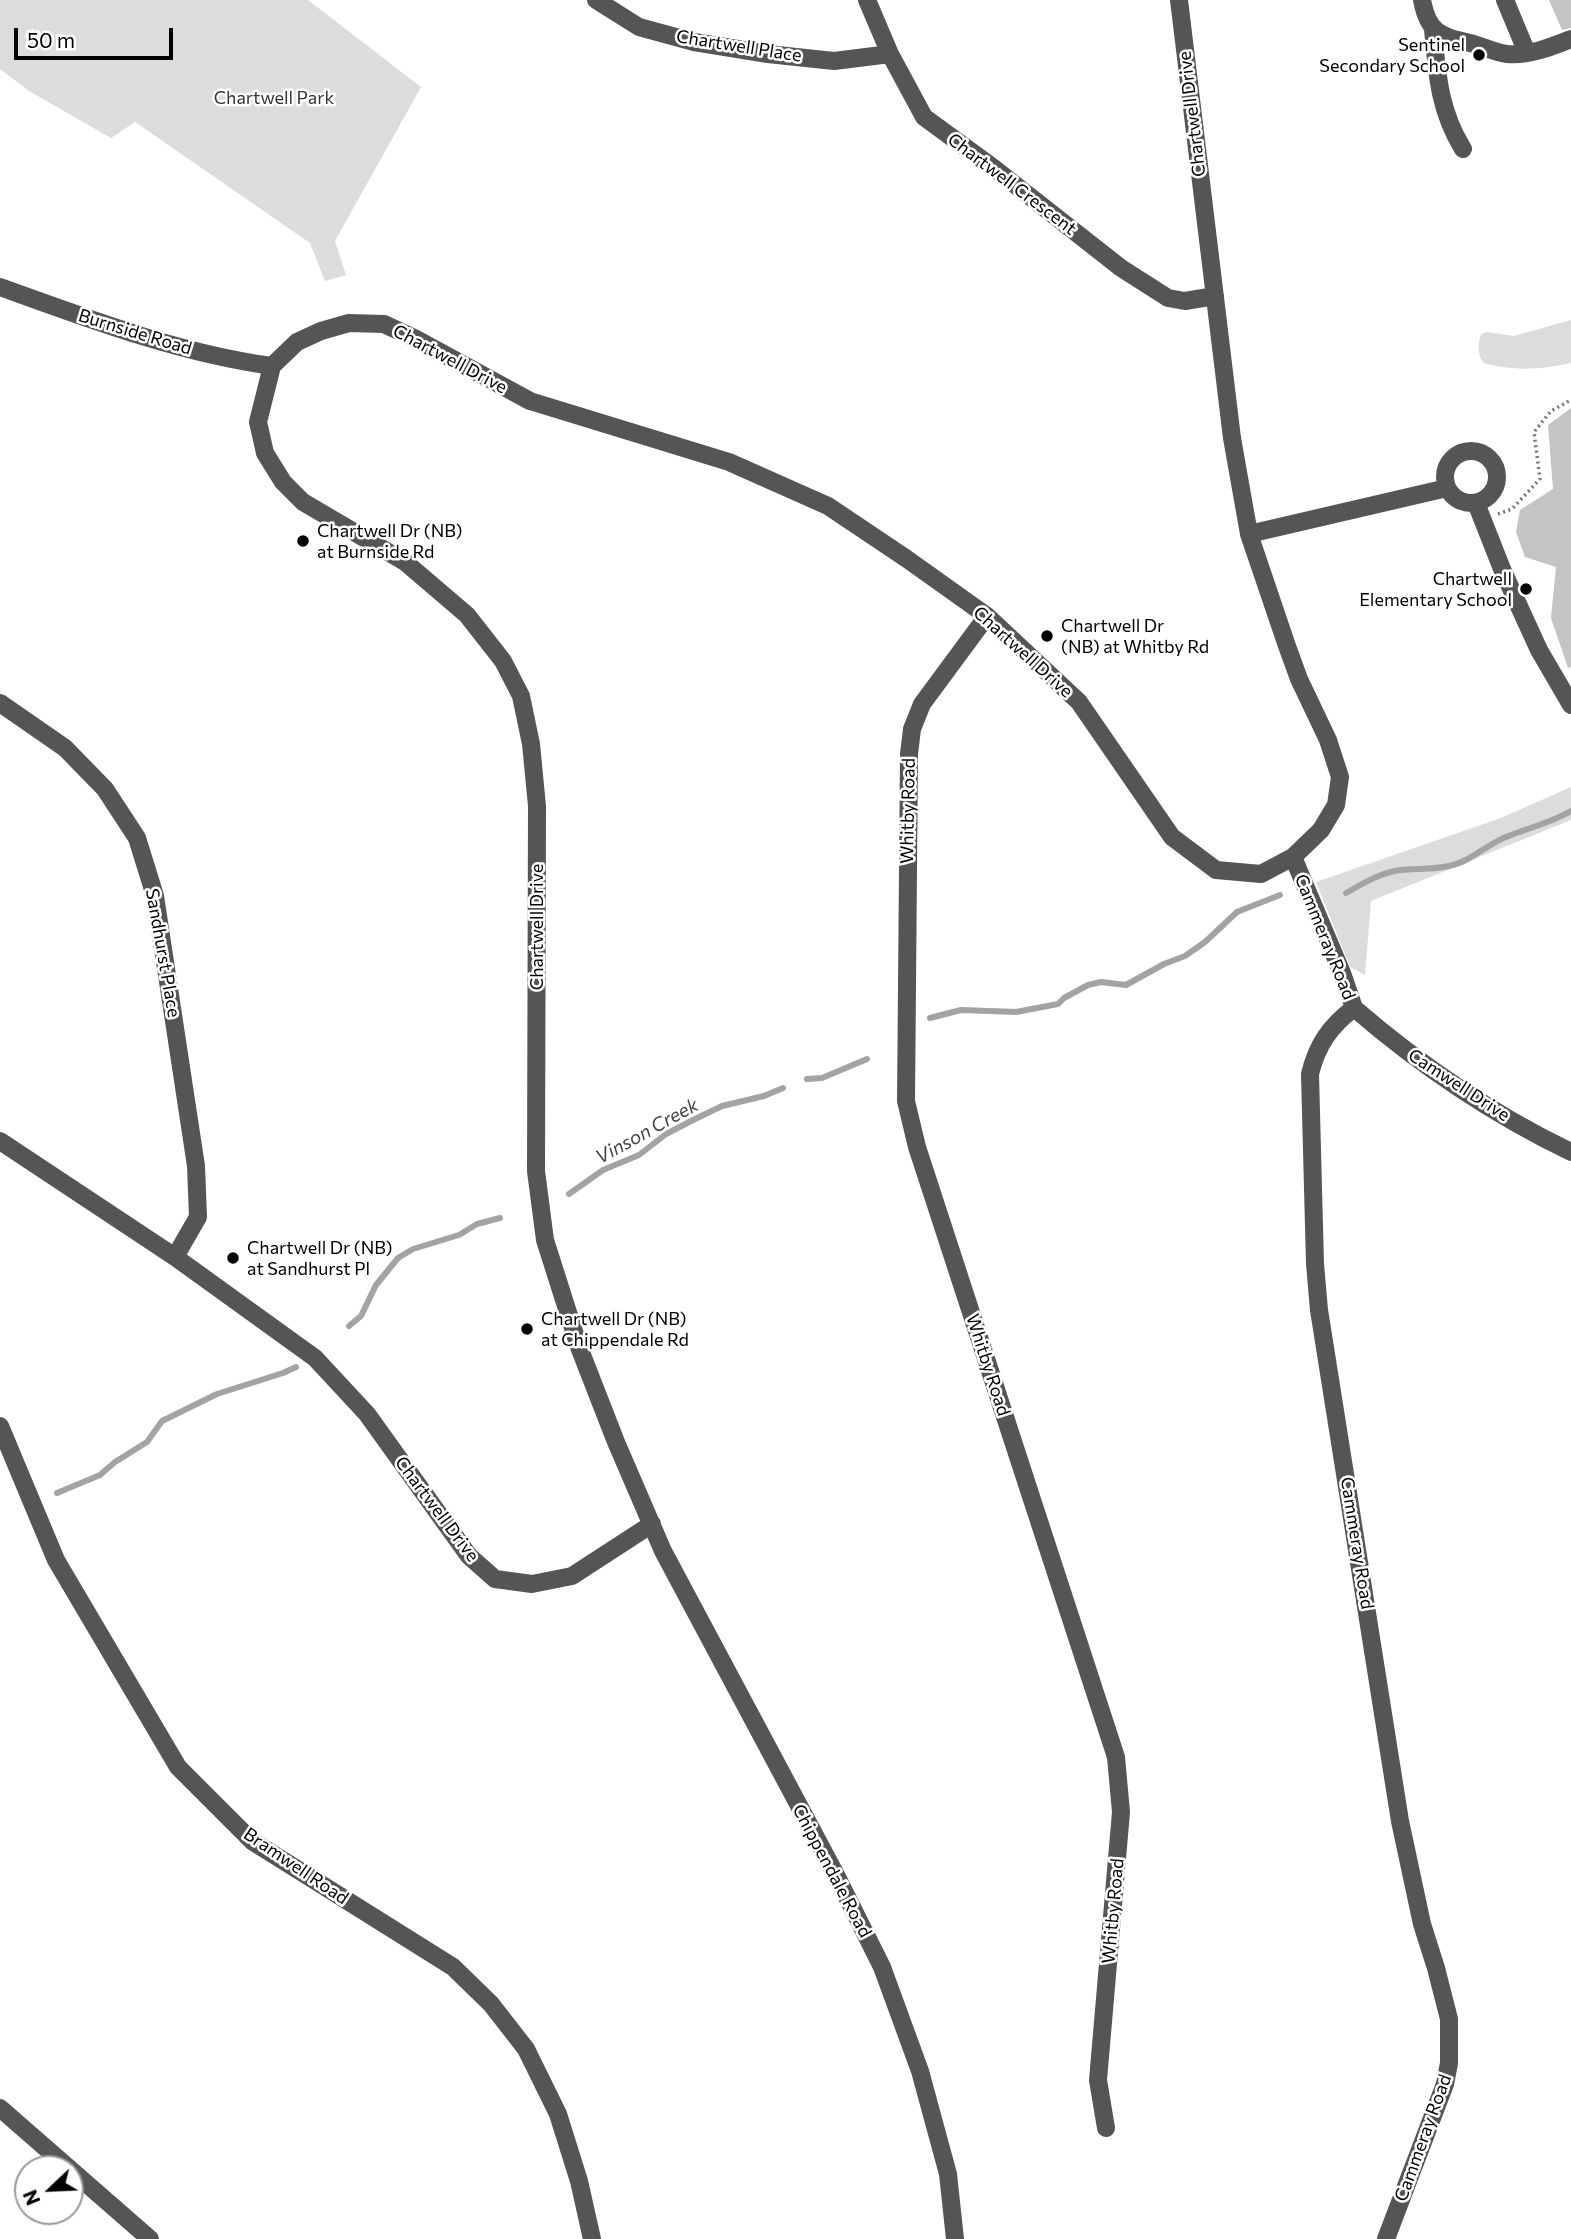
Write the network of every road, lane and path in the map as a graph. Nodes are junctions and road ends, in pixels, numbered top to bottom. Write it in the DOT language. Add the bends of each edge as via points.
graph roads {
  1 [pos="596,0"];
  2 [pos="867,0"];
  3 [pos="1179,0"];
  4 [pos="1422,0"];
  5 [pos="1505,0"];
  6 [pos="1433,29"];
  7 [pos="1571,39"];
  8 [pos="1527,53"];
  9 [pos="890,54"];
  10 [pos="1463,149"];
  11 [pos="0,287"];
  12 [pos="1215,296"];
  13 [pos="272,366"];
  14 [pos="1571,400"];
  15 [pos="1447,488"];
  16 [pos="1480,511"];
  17 [pos="1249,534"];
  18 [pos="987,616"];
  19 [pos="0,704"];
  20 [pos="1571,705"];
  21 [pos="1293,858"];
  22 [pos="1354,1007"];
  23 [pos="1,1144"];
  24 [pos="1571,1152"];
  25 [pos="175,1257"];
  26 [pos="0,1426"];
  27 [pos="652,1524"];
  28 [pos="0,2108"];
  29 [pos="1106,2128"];
  30 [pos="150,2239"];
  31 [pos="592,2239"];
  32 [pos="955,2239"];
  33 [pos="1385,2239"];
  1 -- 9 [label="street, Chartwell Place" via="639,27 694,42 834,61"];
  2 -- 9 [label="street, Chartwell Crescent"];
  3 -- 12 [label="street, Chartwell Drive"];
  4 -- 6 [label="street"];
  5 -- 8 [label="street"];
  6 -- 8 [label="street" via="1448,39 1507,54"];
  6 -- 10 [label="street" via="1438,88 1450,129"];
  7 -- 8 [label="street"];
  9 -- 12 [label="street, Chartwell Crescent" via="924,117 1121,268 1168,299"];
  11 -- 13 [label="street, Burnside Road" via="119,330 226,359"];
  12 -- 17 [label="street, Chartwell Drive"];
  13 -- 18 [label="street, Chartwell Drive" via="297,342 321,331 349,323 384,324 530,401 729,462 828,506"];
  13 -- 27 [label="street, Chartwell Drive" via="258,422 265,453 283,482 303,502 405,562 467,615 502,661 521,696 537,806 536,1171 545,1240 579,1347"];
  14 -- 16 [label="path" via="1551,411 1534,432 1539,479 1512,509"];
  15 -- 16 [label="street"];
  15 -- 16 [label="street" via="1445,471 1454,456 1471,450 1487,456 1497,470 1496,487"];
  15 -- 17 [label="street"];
  16 -- 20 [label="street" via="1539,650"];
  17 -- 21 [label="street, Chartwell Drive" via="1287,646 1340,777 1336,805 1321,830"];
  18 -- 21 [label="street, Chartwell Drive" via="1079,702 1172,837 1216,870 1261,874"];
  18 -- 29 [label="street, Whitby Road" via="922,704 912,729 905,1101 1116,1758 1121,1812 1098,2080"];
  19 -- 25 [label="street, Sandhurst Place" via="65,748 105,789 137,838 155,895 196,1166 198,1217"];
  21 -- 22 [label="street, Cammeray Road"];
  22 -- 24 [label="street, Camwell Drive" via="1433,1072"];
  22 -- 33 [label="street, Cammeray Road" via="1324,1037 1310,1074 1319,1311 1400,1821 1422,1924 1444,1997 1450,2042 1436,2110"];
  23 -- 25 [label="street, Chartwell Drive"];
  25 -- 27 [label="street, Chartwell Drive" via="314,1358 367,1414 468,1556 495,1580 532,1584 572,1576"];
  26 -- 31 [label="street, Bramwell Road" via="56,1560 178,1767 252,1840 453,1967 491,2004 526,2049 558,2114"];
  27 -- 32 [label="street, Chippendale Road" via="882,1967 920,2071 948,2174"];
  28 -- 30 [label="street"];
}
